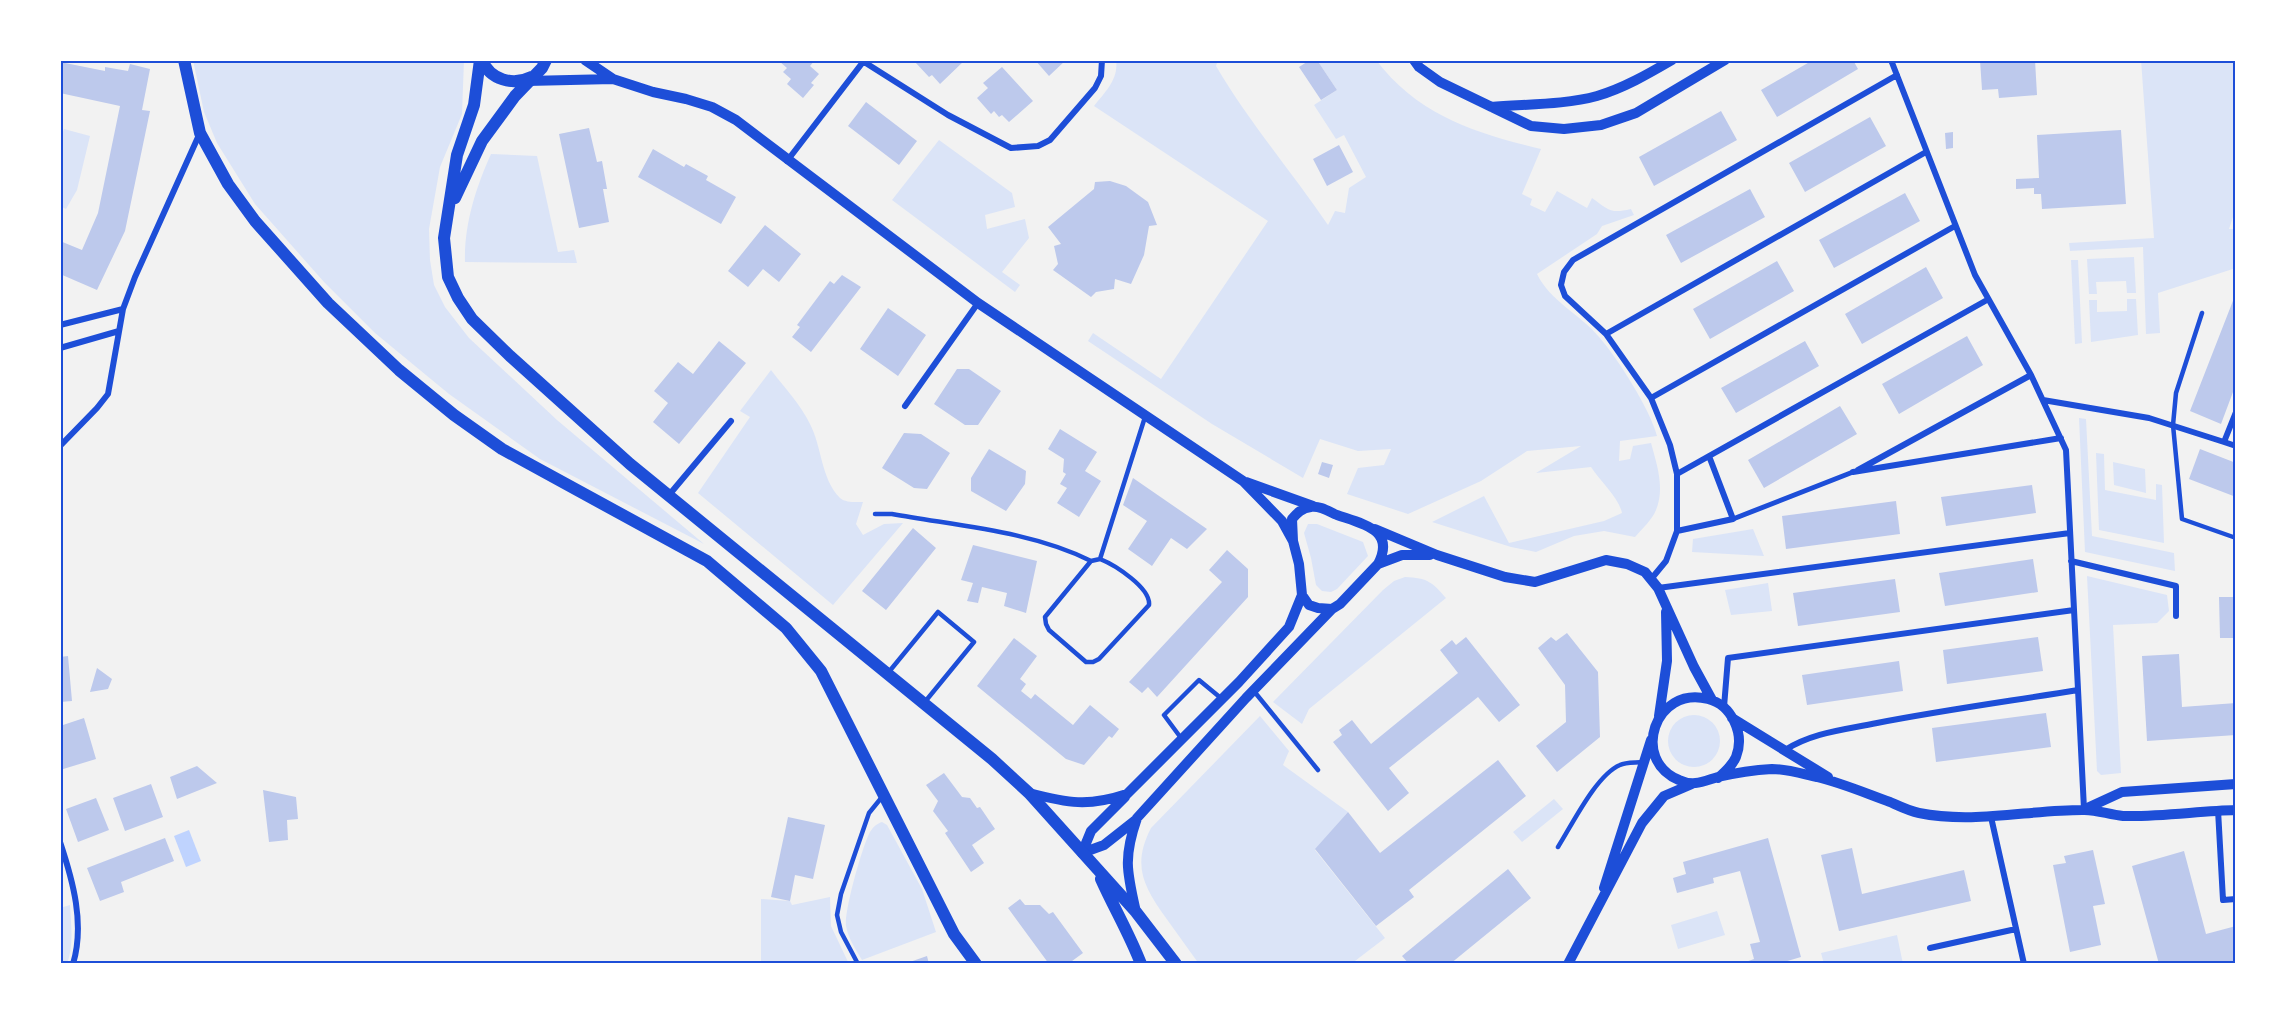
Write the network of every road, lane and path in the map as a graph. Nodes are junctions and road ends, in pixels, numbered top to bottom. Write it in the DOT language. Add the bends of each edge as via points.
graph roads {
  1 [pos="184,60"];
  2 [pos="481,60"];
  3 [pos="546,60"];
  4 [pos="585,60"];
  5 [pos="1102,60"];
  6 [pos="1414,60"];
  7 [pos="1672,60"];
  8 [pos="1725,60"];
  9 [pos="1891,60"];
  10 [pos="862,61"];
  11 [pos="1897,75"];
  12 [pos="530,79"];
  13 [pos="613,79"];
  14 [pos="1491,106"];
  15 [pos="200,133"];
  16 [pos="1926,152"];
  17 [pos="787,160"];
  18 [pos="449,210"];
  19 [pos="1955,226"];
  20 [pos="1987,300"];
  21 [pos="978,303"];
  22 [pos="123,309"];
  23 [pos="2202,313"];
  24 [pos="60,325"];
  25 [pos="119,331"];
  26 [pos="1606,334"];
  27 [pos="62,347"];
  28 [pos="2031,375"];
  29 [pos="1651,398"];
  30 [pos="2043,400"];
  31 [pos="905,406"];
  32 [pos="2236,412"];
  33 [pos="1144,417"];
  34 [pos="731,421"];
  35 [pos="2173,425"];
  36 [pos="2061,438"];
  37 [pos="2224,442"];
  38 [pos="60,446"];
  39 [pos="2236,446"];
  40 [pos="1709,456"];
  41 [pos="1853,472"];
  42 [pos="1677,474"];
  43 [pos="1243,481"];
  44 [pos="669,495"];
  45 [pos="1313,506"];
  46 [pos="875,514"];
  47 [pos="1733,519"];
  48 [pos="1376,529"];
  49 [pos="1677,531"];
  50 [pos="2070,533"];
  51 [pos="2236,538"];
  52 [pos="1293,541"];
  53 [pos="1437,555"];
  54 [pos="1100,559"];
  55 [pos="1091,561"];
  56 [pos="2072,561"];
  57 [pos="1378,564"];
  58 [pos="1655,583"];
  59 [pos="1302,595"];
  60 [pos="1665,606"];
  61 [pos="1332,609"];
  62 [pos="2074,610"];
  63 [pos="2176,616"];
  64 [pos="888,674"];
  65 [pos="1254,690"];
  66 [pos="2078,690"];
  67 [pos="1222,699"];
  68 [pos="1712,700"];
  69 [pos="924,703"];
  70 [pos="1724,707"];
  71 [pos="1659,716"];
  72 [pos="1732,718"];
  73 [pos="1652,736"];
  74 [pos="1182,740"];
  75 [pos="1785,750"];
  76 [pos="1643,762"];
  77 [pos="1318,770"];
  78 [pos="1718,778"];
  79 [pos="1836,782"];
  80 [pos="1692,784"];
  81 [pos="2236,784"];
  82 [pos="1029,793"];
  83 [pos="1127,794"];
  84 [pos="884,795"];
  85 [pos="2084,809"];
  86 [pos="2218,810"];
  87 [pos="2236,810"];
  88 [pos="1991,817"];
  89 [pos="1137,818"];
  90 [pos="60,842"];
  91 [pos="1558,847"];
  92 [pos="1082,853"];
  93 [pos="1096,870"];
  94 [pos="2236,899"];
  95 [pos="1597,911"];
  96 [pos="1137,912"];
  97 [pos="2016,929"];
  98 [pos="1930,948"];
  99 [pos="74,964"];
  100 [pos="858,964"];
  101 [pos="976,964"];
  102 [pos="1141,964"];
  103 [pos="1176,964"];
  104 [pos="1568,964"];
  105 [pos="2024,964"];
  1 -- 15 [label="main road"];
  2 -- 12 [label="main road" via="502,80"];
  2 -- 18 [label="main road" via="474,105 457,155"];
  3 -- 12 [label="main road"];
  4 -- 13 [label="street"];
  5 -- 10 [label="street" via="1095,88 1050,140 1038,146 1011,148 948,115"];
  6 -- 14 [label="street" via="1440,82"];
  7 -- 14 [label="street" via="1627,85 1595,97"];
  8 -- 14 [label="street" via="1636,113 1601,125 1564,129 1531,126"];
  9 -- 11 [label="street"];
  10 -- 17 [label="street"];
  11 -- 16 [label="street"];
  11 -- 26 [label="street" via="1573,260 1561,285 1565,296"];
  12 -- 13 [label="street"];
  12 -- 18 [label="main road" via="482,141"];
  13 -- 17 [label="street" via="712,107 736,120"];
  15 -- 22 [label="street"];
  15 -- 84 [label="main road" via="228,184 255,221 328,303 399,370 502,449 707,561 786,628 821,671"];
  16 -- 19 [label="street"];
  16 -- 26 [label="street"];
  17 -- 21 [label="street"];
  18 -- 44 [label="main road" via="444,238 448,277 472,320"];
  19 -- 20 [label="street"];
  19 -- 29 [label="street"];
  20 -- 28 [label="street"];
  20 -- 40 [label="street"];
  21 -- 31 [label="street"];
  21 -- 33 [label="street"];
  22 -- 24 [label="street"];
  22 -- 25 [label="street"];
  23 -- 35 [label="lane" via="2176,393"];
  25 -- 27 [label="street"];
  25 -- 38 [label="street" via="108,394"];
  26 -- 29 [label="street"];
  28 -- 30 [label="street"];
  28 -- 41 [label="street"];
  29 -- 42 [label="street"];
  30 -- 35 [label="street"];
  30 -- 36 [label="street"];
  32 -- 37 [label="street"];
  33 -- 43 [label="street"];
  33 -- 54 [label="lane"];
  34 -- 44 [label="street"];
  35 -- 37 [label="street"];
  35 -- 51 [label="lane" via="2182,519"];
  36 -- 41 [label="street"];
  36 -- 50 [label="street" via="2066,450"];
  37 -- 39 [label="street"];
  40 -- 42 [label="street"];
  40 -- 47 [label="street"];
  41 -- 47 [label="street"];
  42 -- 49 [label="street"];
  43 -- 45 [label="street"];
  43 -- 52 [label="street" via="1282,521"];
  44 -- 64 [label="main road"];
  45 -- 48 [label="street"];
  45 -- 52 [label="street" via="1299,511 1292,519"];
  46 -- 55 [label="lane" via="1013,536 1068,550"];
  47 -- 49 [label="street"];
  48 -- 53 [label="street"];
  48 -- 57 [label="street" via="1384,552"];
  49 -- 58 [label="street"];
  50 -- 56 [label="street"];
  50 -- 58 [label="street"];
  52 -- 59 [label="street"];
  53 -- 57 [label="street" via="1402,555"];
  53 -- 58 [label="street" via="1505,577 1535,582 1606,560 1627,564"];
  54 -- 55 [label="lane"];
  54 -- 55 [label="lane" via="1145,591 1149,605 1099,659 1086,662 1049,630 1045,617"];
  56 -- 62 [label="street"];
  56 -- 63 [label="street" via="2176,586"];
  57 -- 61 [label="street"];
  58 -- 60 [label="street"];
  59 -- 61 [label="street" via="1309,604"];
  59 -- 67 [label="street" via="1289,627"];
  60 -- 68 [label="street"];
  60 -- 71 [label="street" via="1666,662"];
  61 -- 65 [label="street"];
  62 -- 66 [label="street"];
  62 -- 70 [label="street" via="1728,658"];
  64 -- 69 [label="main road"];
  64 -- 69 [label="lane" via="938,612 974,642"];
  65 -- 77 [label="lane"];
  65 -- 89 [label="street"];
  66 -- 75 [label="street" via="1898,719 1803,739"];
  66 -- 85 [label="street"];
  67 -- 74 [label="street"];
  67 -- 74 [label="lane" via="1199,680 1164,715"];
  68 -- 70 [label="street"];
  68 -- 71 [label="street" via="1677,700"];
  69 -- 82 [label="main road"];
  70 -- 72 [label="street"];
  71 -- 73 [label="street"];
  72 -- 75 [label="street"];
  72 -- 78 [label="street" via="1738,730 1736,757"];
  73 -- 76 [label="street"];
  73 -- 80 [label="street" via="1658,763 1667,773"];
  74 -- 83 [label="street"];
  75 -- 79 [label="street"];
  76 -- 91 [label="lane" via="1621,764 1610,771"];
  76 -- 95 [label="street"];
  78 -- 79 [label="street" via="1772,769"];
  78 -- 80 [label="street"];
  79 -- 88 [label="street" via="1918,813"];
  80 -- 95 [label="street" via="1664,796 1642,823"];
  81 -- 85 [label="street" via="2122,792"];
  82 -- 83 [label="street" via="1087,803"];
  82 -- 92 [label="main road"];
  83 -- 92 [label="street" via="1091,831"];
  84 -- 100 [label="lane" via="869,813 837,915 841,932"];
  84 -- 101 [label="main road" via="954,934"];
  85 -- 86 [label="street" via="2121,816"];
  85 -- 88 [label="street"];
  86 -- 87 [label="street"];
  86 -- 94 [label="street" via="2223,900"];
  88 -- 97 [label="street"];
  89 -- 92 [label="street" via="1104,845"];
  89 -- 96 [label="street" via="1126,862"];
  90 -- 99 [label="street" via="75,893 79,939"];
  92 -- 93 [label="main road"];
  93 -- 96 [label="main road"];
  93 -- 102 [label="main road"];
  95 -- 104 [label="street"];
  96 -- 103 [label="main road"];
  97 -- 98 [label="street"];
  97 -- 105 [label="street"];
}
